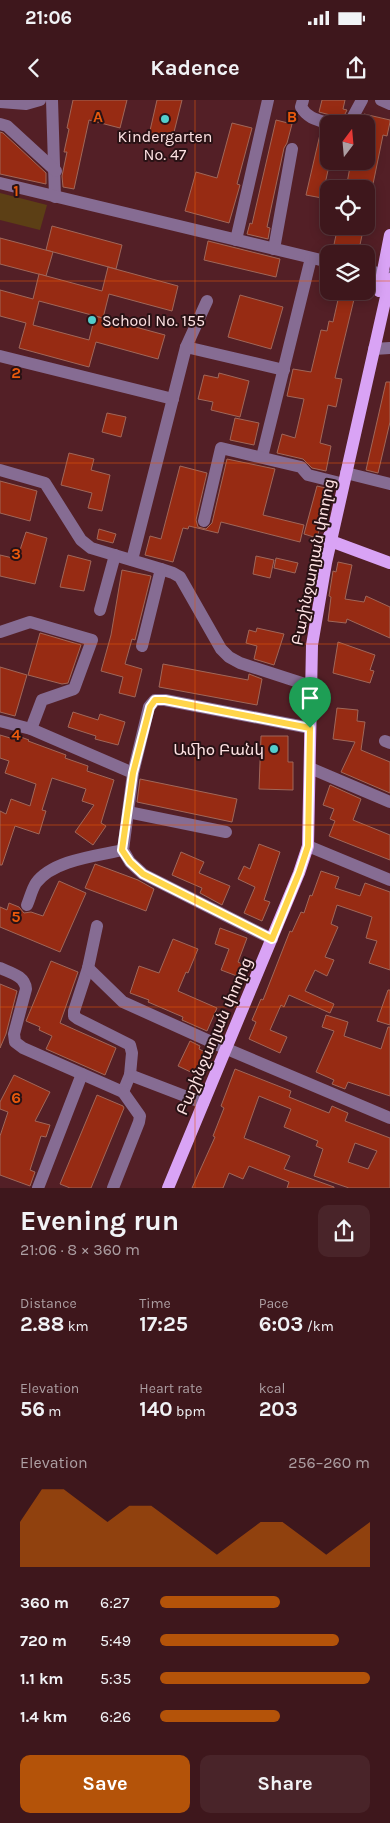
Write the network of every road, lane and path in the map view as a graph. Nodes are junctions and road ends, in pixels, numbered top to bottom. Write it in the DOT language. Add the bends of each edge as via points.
graph roads {
  1 [pos="40,100"];
  2 [pos="52,100"];
  3 [pos="268,100"];
  4 [pos="303,100"];
  5 [pos="362,100"];
  6 [pos="381,100"];
  7 [pos="0,102"];
  8 [pos="390,104"];
  9 [pos="354,115"];
  10 [pos="320,121"];
  11 [pos="0,124"];
  12 [pos="292,149"];
  13 [pos="56,171"];
  14 [pos="0,183"];
  15 [pos="55,196"];
  16 [pos="390,235"];
  17 [pos="236,240"];
  18 [pos="274,249"];
  19 [pos="311,258"];
  20 [pos="320,260"];
  21 [pos="387,276"];
  22 [pos="207,301"];
  23 [pos="186,347"];
  24 [pos="374,348"];
  25 [pos="390,348"];
  26 [pos="0,356"];
  27 [pos="284,370"];
  28 [pos="173,399"];
  29 [pos="262,457"];
  30 [pos="0,470"];
  31 [pos="343,478"];
  32 [pos="390,484"];
  33 [pos="204,520"];
  34 [pos="330,539"];
  35 [pos="115,555"];
  36 [pos="132,560"];
  37 [pos="390,561"];
  38 [pos="161,569"];
  39 [pos="100,610"];
  40 [pos="0,632"];
  41 [pos="142,646"];
  42 [pos="310,686"];
  43 [pos="0,721"];
  44 [pos="310,728"];
  45 [pos="31,729"];
  46 [pos="310,768"];
  47 [pos="133,773"];
  48 [pos="390,802"];
  49 [pos="128,812"];
  50 [pos="226,832"];
  51 [pos="308,846"];
  52 [pos="122,850"];
  53 [pos="390,880"];
  54 [pos="27,905"];
  55 [pos="97,926"];
  56 [pos="272,939"];
  57 [pos="0,968"];
  58 [pos="88,968"];
  59 [pos="227,1049"];
  60 [pos="82,1074"];
  61 [pos="130,1075"];
  62 [pos="123,1092"];
  63 [pos="203,1103"];
  64 [pos="390,1118"];
  65 [pos="38,1188"];
  66 [pos="113,1188"];
  67 [pos="168,1188"];
  1 -- 7 [label="street" via="26,104"];
  2 -- 13 [label="street"];
  3 -- 17 [label="street"];
  4 -- 10 [label="street" via="301,107 305,113"];
  5 -- 9 [label="street"];
  6 -- 8 [label="street"];
  11 -- 13 [label="street" via="7,126"];
  12 -- 18 [label="street"];
  13 -- 15 [label="street"];
  14 -- 15 [label="street"];
  15 -- 17 [label="street"];
  16 -- 21 [label="main road, Բաշինջաղյան փողոց"];
  17 -- 18 [label="street"];
  18 -- 19 [label="street"];
  19 -- 20 [label="street"];
  19 -- 27 [label="street"];
  21 -- 24 [label="main road, Բաշինջաղյան փողոց"];
  21 -- 31 [label="main road, Բաշինջաղյան փողոց"];
  22 -- 23 [label="street"];
  23 -- 27 [label="street"];
  23 -- 28 [label="street"];
  24 -- 25 [label="street"];
  24 -- 31 [label="main road, Բաշինջաղյան փողոց"];
  26 -- 28 [label="street"];
  27 -- 29 [label="street"];
  28 -- 36 [label="street"];
  29 -- 31 [label="street" via="301,467 308,475"];
  29 -- 33 [label="street" via="221,448"];
  30 -- 35 [label="street" via="45,483 82,540 91,548"];
  31 -- 32 [label="street"];
  31 -- 34 [label="main road, Բաշինջաղյան փողոց"];
  34 -- 37 [label="main road"];
  34 -- 42 [label="main road, Բաշինջաղյան փողոց" via="312,645"];
  35 -- 36 [label="street"];
  35 -- 39 [label="street"];
  36 -- 38 [label="street"];
  38 -- 41 [label="street"];
  38 -- 42 [label="street" via="180,577 228,657"];
  40 -- 45 [label="street" via="30,622 92,640 74,689 42,700"];
  42 -- 44 [label="main road, Բաշինջաղյան փողոց"];
  43 -- 45 [label="street"];
  44 -- 46 [label="main road, Բաշինջաղյան փողոց"];
  44 -- 47 [label="street" via="155,700 150,707"];
  45 -- 47 [label="street"];
  46 -- 48 [label="street"];
  46 -- 51 [label="main road, Բաշինջաղյան փողոց"];
  47 -- 49 [label="street"];
  49 -- 50 [label="street"];
  49 -- 52 [label="street"];
  51 -- 53 [label="street"];
  51 -- 56 [label="main road, Բաշինջաղյան փողոց"];
  52 -- 54 [label="street" via="73,861 44,874 35,885"];
  52 -- 56 [label="street" via="143,874"];
  55 -- 58 [label="street"];
  56 -- 59 [label="main road, Բաշինջաղյան փողոց"];
  57 -- 60 [label="street" via="26,982 15,1042"];
  58 -- 59 [label="street" via="122,1002"];
  58 -- 61 [label="street" via="74,1016 130,1045"];
  59 -- 63 [label="main road, Բաշինջաղյան փողոց"];
  59 -- 64 [label="street"];
  60 -- 62 [label="street"];
  60 -- 65 [label="street"];
  61 -- 62 [label="street"];
  61 -- 63 [label="street"];
  62 -- 66 [label="street" via="140,1116"];
  63 -- 67 [label="main road, Բաշինջաղյան փողոց"];
}
